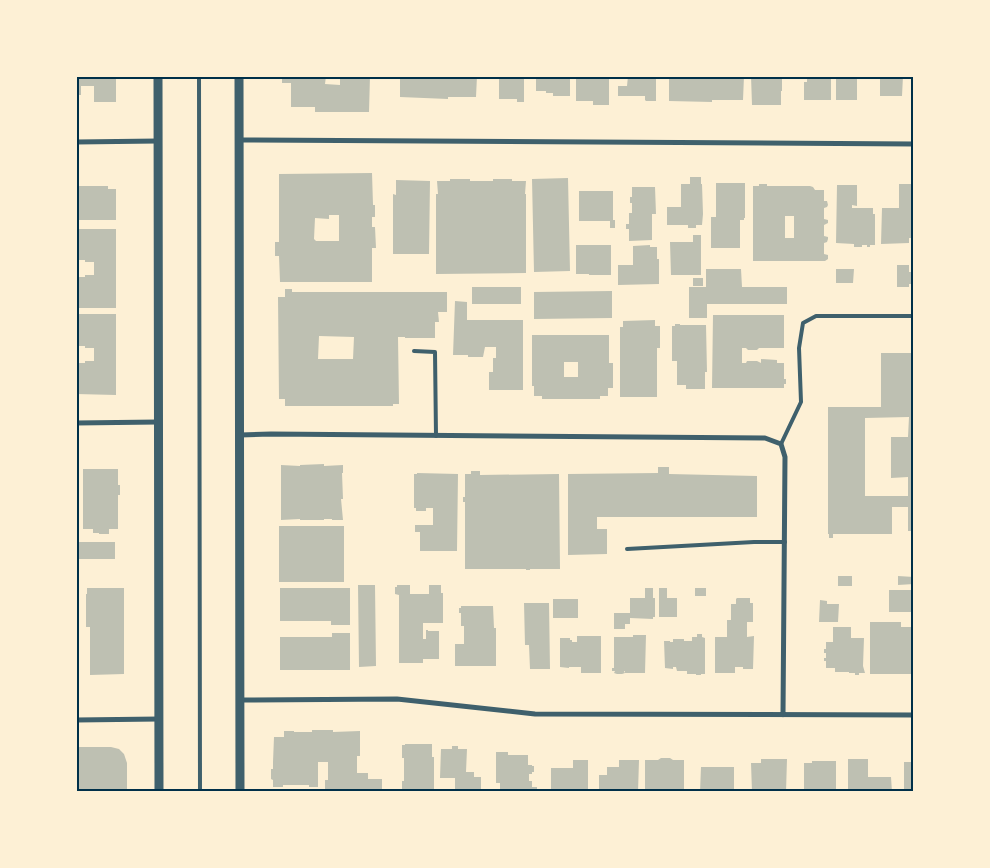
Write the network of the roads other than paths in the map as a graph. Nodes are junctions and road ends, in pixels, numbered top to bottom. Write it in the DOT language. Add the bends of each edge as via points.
graph roads {
  1 [pos="158,76"];
  2 [pos="199,76"];
  3 [pos="239,76"];
  4 [pos="239,140"];
  5 [pos="158,141"];
  6 [pos="76,142"];
  7 [pos="914,144"];
  8 [pos="914,316"];
  9 [pos="414,351"];
  10 [pos="158,422"];
  11 [pos="76,423"];
  12 [pos="240,435"];
  13 [pos="436,436"];
  14 [pos="780,444"];
  15 [pos="785,542"];
  16 [pos="627,549"];
  17 [pos="241,700"];
  18 [pos="783,715"];
  19 [pos="914,715"];
  20 [pos="159,719"];
  21 [pos="76,720"];
  22 [pos="159,792"];
  23 [pos="200,792"];
  24 [pos="240,792"];
  1 -- 5 [label="street"];
  2 -- 23 [label="lane"];
  3 -- 4 [label="street"];
  4 -- 7 [label="street"];
  4 -- 12 [label="street"];
  5 -- 6 [label="street"];
  5 -- 10 [label="street"];
  8 -- 14 [label="lane" via="816,316 803,323 799,348 801,402"];
  9 -- 13 [label="lane" via="435,352"];
  10 -- 11 [label="street"];
  10 -- 20 [label="street"];
  12 -- 13 [label="street"];
  12 -- 17 [label="street"];
  13 -- 14 [label="street" via="765,438"];
  14 -- 15 [label="street" via="785,456"];
  15 -- 16 [label="lane"];
  15 -- 18 [label="street"];
  17 -- 18 [label="street" via="397,699 535,714"];
  17 -- 24 [label="street"];
  18 -- 19 [label="street"];
  20 -- 21 [label="street"];
  20 -- 22 [label="street"];
}
